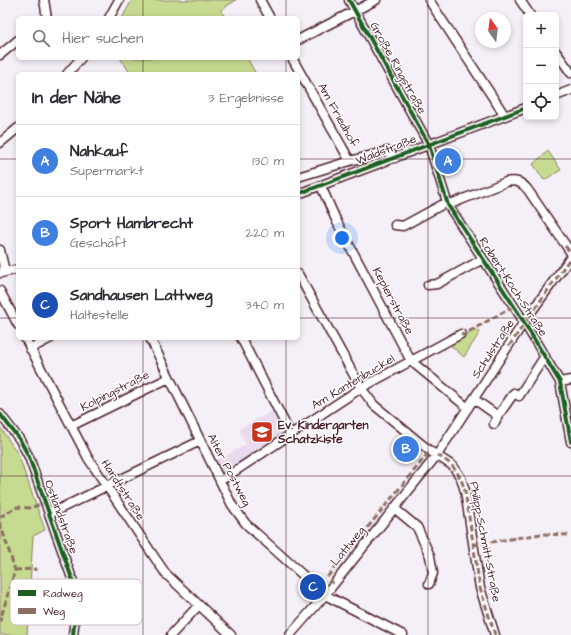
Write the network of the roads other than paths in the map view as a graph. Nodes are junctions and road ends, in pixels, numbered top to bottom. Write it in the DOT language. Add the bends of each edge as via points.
graph roads {
  1 [pos="44,0"];
  2 [pos="119,0"];
  3 [pos="260,0"];
  4 [pos="349,0"];
  5 [pos="376,0"];
  6 [pos="429,0"];
  7 [pos="520,0"];
  8 [pos="355,11"];
  9 [pos="528,12"];
  10 [pos="47,16"];
  11 [pos="110,16"];
  12 [pos="269,16"];
  13 [pos="300,39"];
  14 [pos="16,42"];
  15 [pos="0,55"];
  16 [pos="559,56"];
  17 [pos="80,60"];
  18 [pos="293,60"];
  19 [pos="72,72"];
  20 [pos="300,72"];
  21 [pos="300,72"];
  22 [pos="571,74"];
  23 [pos="571,90"];
  24 [pos="559,95"];
  25 [pos="523,109"];
  26 [pos="505,116"];
  27 [pos="16,130"];
  28 [pos="0,144"];
  29 [pos="429,145"];
  30 [pos="395,158"];
  31 [pos="350,161"];
  32 [pos="300,176"];
  33 [pos="321,186"];
  34 [pos="300,193"];
  35 [pos="447,203"];
  36 [pos="395,225"];
  37 [pos="0,250"];
  38 [pos="571,253"];
  39 [pos="571,257"];
  40 [pos="483,259"];
  41 [pos="16,270"];
  42 [pos="2,273"];
  43 [pos="300,278"];
  44 [pos="428,285"];
  45 [pos="0,291"];
  46 [pos="16,321"];
  47 [pos="524,322"];
  48 [pos="460,334"];
  49 [pos="26,340"];
  50 [pos="47,340"];
  51 [pos="151,340"];
  52 [pos="242,340"];
  53 [pos="30,349"];
  54 [pos="545,356"];
  55 [pos="411,361"];
  56 [pos="169,378"];
  57 [pos="571,380"];
  58 [pos="560,382"];
  59 [pos="361,388"];
  60 [pos="474,399"];
  61 [pos="468,408"];
  62 [pos="0,414"];
  63 [pos="71,426"];
  64 [pos="291,435"];
  65 [pos="200,441"];
  66 [pos="571,442"];
  67 [pos="437,455"];
  68 [pos="220,481"];
  69 [pos="106,487"];
  70 [pos="394,508"];
  71 [pos="49,514"];
  72 [pos="72,579"];
  73 [pos="429,584"];
  74 [pos="325,595"];
  75 [pos="199,605"];
  76 [pos="74,625"];
  77 [pos="73,635"];
  78 [pos="171,635"];
  79 [pos="231,635"];
  80 [pos="290,635"];
  81 [pos="403,635"];
  82 [pos="494,635"];
  1 -- 10 [label="street"];
  2 -- 11 [label="street"];
  3 -- 12 [label="street"];
  4 -- 8 [label="street, Große Ringstraße"];
  5 -- 8 [label="street"];
  6 -- 26 [label="street"];
  7 -- 9 [label="street"];
  8 -- 13 [label="street"];
  8 -- 29 [label="street, Große Ringstraße"];
  14 -- 15 [label="street"];
  16 -- 22 [label="street"];
  17 -- 19 [label="street"];
  18 -- 21 [label="street, Am Friedhof"];
  20 -- 31 [label="street, Am Friedhof"];
  23 -- 24 [label="street"];
  25 -- 26 [label="street, Waldstraße"];
  26 -- 29 [label="street, Waldstraße"];
  27 -- 28 [label="street"];
  29 -- 30 [label="street, Waldstraße"];
  29 -- 35 [label="street, Robert-Koch-Straße"];
  30 -- 31 [label="street, Am Friedhof" via="387,151"];
  30 -- 33 [label="street, Waldstraße"];
  31 -- 32 [label="street"];
  33 -- 34 [label="street, Waldstraße"];
  33 -- 55 [label="street, Keplerstraße" via="337,222"];
  35 -- 36 [label="street" via="403,226"];
  35 -- 38 [label="street" via="506,182 520,182"];
  35 -- 40 [label="street, Robert-Koch-Straße"];
  37 -- 42 [label="street"];
  39 -- 47 [label="street, Schulstraße"];
  40 -- 44 [label="street" via="437,284"];
  40 -- 47 [label="street, Robert-Koch-Straße"];
  41 -- 42 [label="street"];
  43 -- 59 [label="street, Philipp-Schmitt-Straße"];
  45 -- 46 [label="street"];
  47 -- 54 [label="street, Robert-Koch-Straße"];
  47 -- 60 [label="street, Schulstraße"];
  48 -- 55 [label="street, Am Kantenbuckel"];
  49 -- 53 [label="street, Hardtstraße"];
  50 -- 53 [label="street"];
  51 -- 56 [label="street, Alter Postweg"];
  52 -- 64 [label="street"];
  53 -- 63 [label="street, Hardtstraße"];
  54 -- 58 [label="street, Robert-Koch-Straße"];
  54 -- 60 [label="street" via="518,396 514,393 496,420"];
  55 -- 59 [label="street, Am Kantenbuckel"];
  55 -- 61 [label="street, Keplerstraße"];
  56 -- 63 [label="street, Kolpingstraße"];
  56 -- 65 [label="street, Alter Postweg"];
  57 -- 58 [label="street"];
  58 -- 66 [label="street, Robert-Koch-Straße"];
  59 -- 64 [label="street, Am Kantenbuckel"];
  59 -- 67 [label="street, Philipp-Schmitt-Straße" via="374,405"];
  60 -- 61 [label="street, Schulstraße"];
  61 -- 67 [label="street, Schulstraße"];
  62 -- 71 [label="street, Ostlandstraße" via="25,448"];
  63 -- 69 [label="street, Hardtstraße"];
  64 -- 68 [label="street, Am Kantenbuckel"];
  65 -- 68 [label="street, Alter Postweg"];
  65 -- 69 [label="street"];
  67 -- 70 [label="street, Lattweg"];
  67 -- 82 [label="street, Philipp-Schmitt-Straße" via="453,466 461,478 480,588"];
  68 -- 74 [label="street, Alter Postweg" via="232,505 246,524"];
  69 -- 71 [label="street"];
  69 -- 75 [label="street, Hardtstraße" via="166,574"];
  70 -- 73 [label="street" via="417,527 430,556 433,573"];
  70 -- 74 [label="street, Lattweg"];
  71 -- 72 [label="street, Ostlandstraße"];
  74 -- 80 [label="street, Lattweg"];
  74 -- 81 [label="street, Alter Postweg"];
  75 -- 78 [label="street"];
  75 -- 79 [label="street, Hardtstraße"];
  76 -- 77 [label="street, Ostlandstraße"];
}
